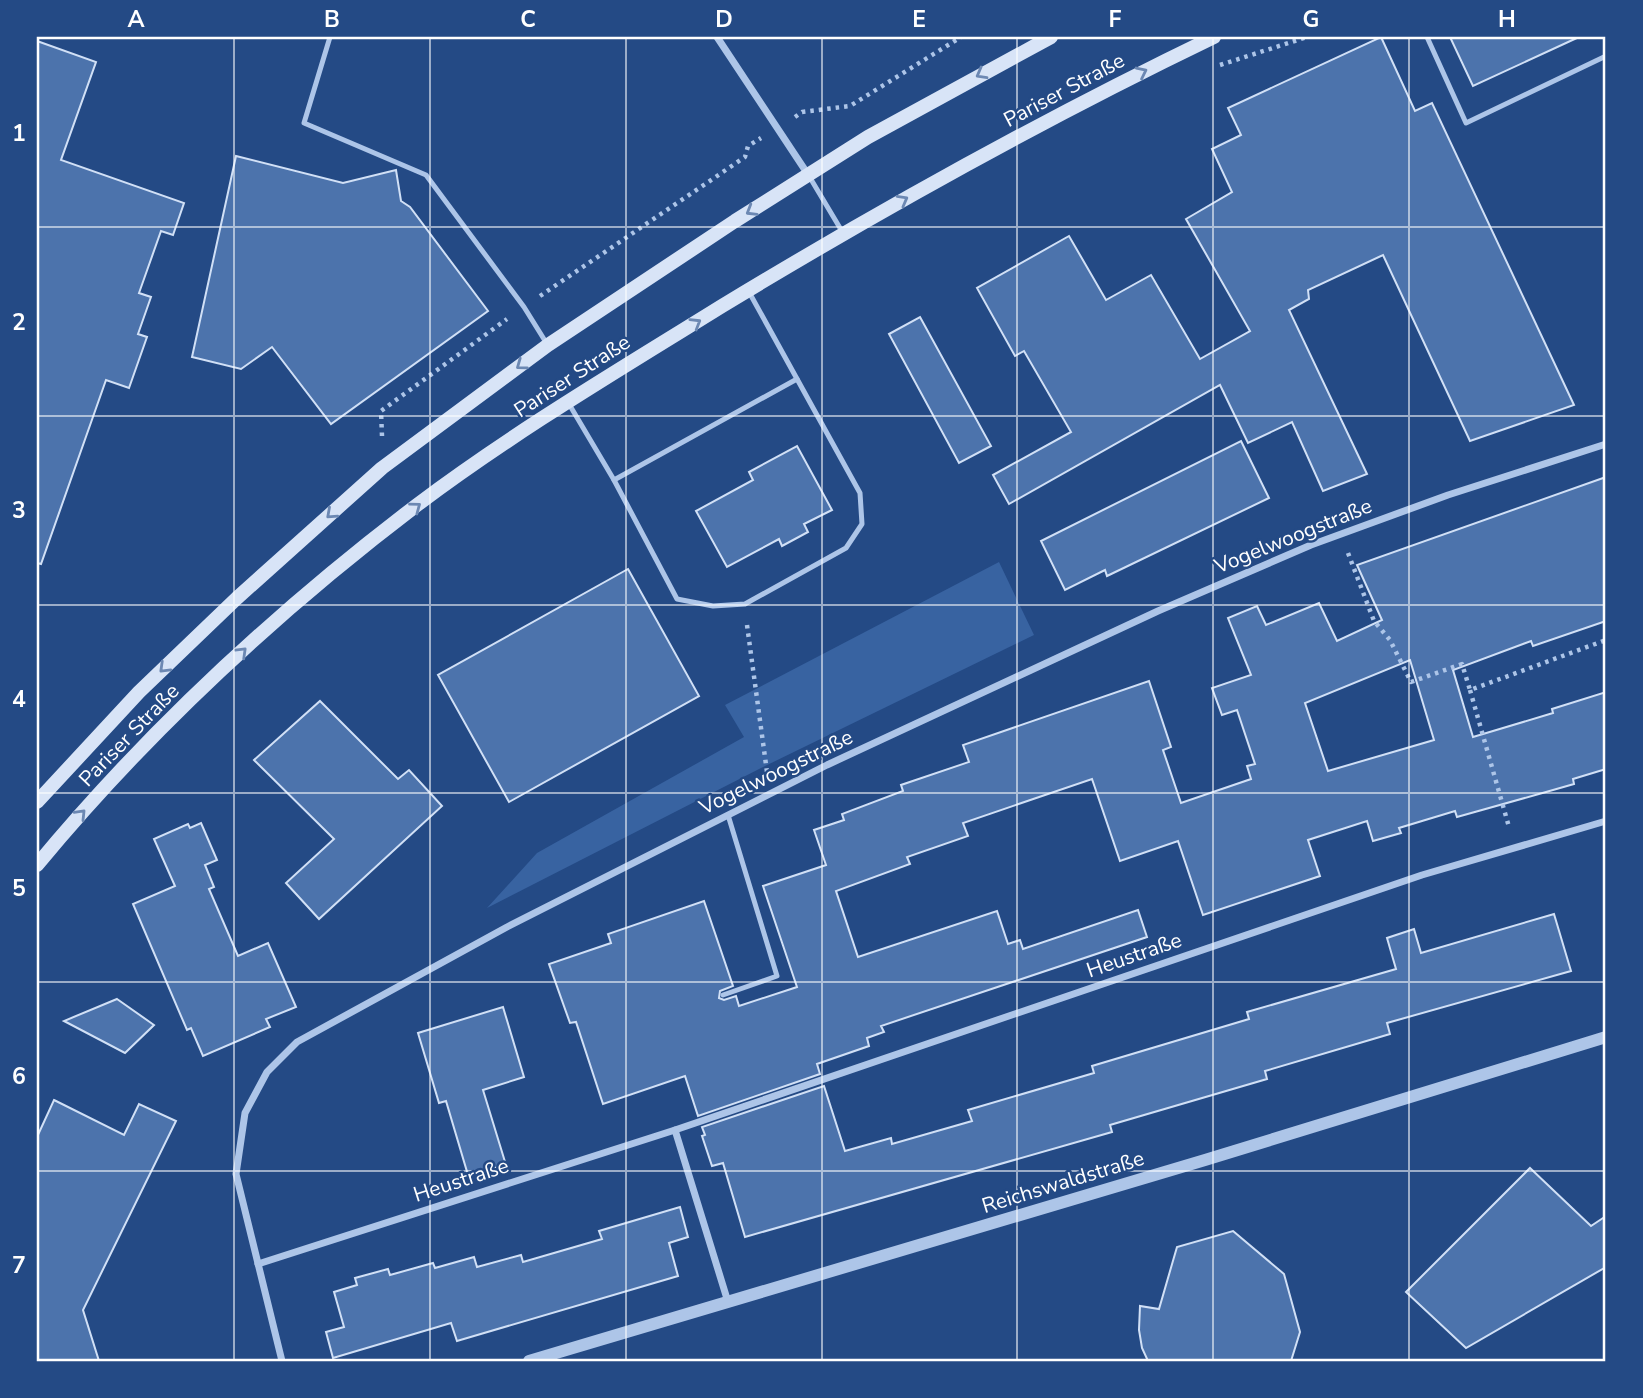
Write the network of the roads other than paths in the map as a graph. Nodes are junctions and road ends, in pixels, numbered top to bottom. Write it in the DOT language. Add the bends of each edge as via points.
graph roads {
  1 [pos="330,37"];
  2 [pos="717,37"];
  3 [pos="1051,37"];
  4 [pos="1214,37"];
  5 [pos="1427,37"];
  6 [pos="1606,56"];
  7 [pos="809,176"];
  8 [pos="844,233"];
  9 [pos="748,290"];
  10 [pos="548,345"];
  11 [pos="797,379"];
  12 [pos="568,401"];
  13 [pos="1606,444"];
  14 [pos="614,481"];
  15 [pos="37,802"];
  16 [pos="728,815"];
  17 [pos="1606,821"];
  18 [pos="37,865"];
  19 [pos="723,995"];
  20 [pos="1606,1037"];
  21 [pos="675,1130"];
  22 [pos="258,1264"];
  23 [pos="728,1302"];
  24 [pos="282,1361"];
  25 [pos="529,1361"];
  1 -- 10 [label="lane" via="304,123 426,175"];
  2 -- 7 [label="street"];
  3 -- 7 [label="main road, Pariser Straße, one-way" via="878,132"];
  8 -- 4 [label="main road, Pariser Straße, one-way" via="1100,93"];
  5 -- 6 [label="lane" via="1466,123"];
  7 -- 8 [label="lane"];
  7 -- 10 [label="main road, Pariser Straße, one-way"];
  8 -- 9 [label="main road, Pariser Straße"];
  9 -- 11 [label="lane"];
  12 -- 9 [label="main road, Pariser Straße, one-way"];
  10 -- 15 [label="main road, Pariser Straße, one-way" via="382,468 236,598 139,692"];
  11 -- 14 [label="lane"];
  11 -- 14 [label="lane" via="860,494 862,524 846,548 745,604 713,606 677,599"];
  12 -- 14 [label="lane"];
  18 -- 12 [label="main road, Pariser Straße, one-way" via="169,722 260,635 418,505"];
  13 -- 16 [label="street, Vogelwoogstraße" via="1448,495 1158,611"];
  16 -- 19 [label="lane" via="777,976"];
  16 -- 22 [label="street, Vogelwoogstraße" via="507,927 297,1042 267,1072 245,1112 236,1174"];
  17 -- 21 [label="street, Heustraße" via="1422,875"];
  20 -- 23 [label="street, Reichswaldstraße"];
  21 -- 22 [label="street, Heustraße"];
  21 -- 23 [label="street"];
  22 -- 24 [label="street, Vogelwoogstraße"];
  23 -- 25 [label="street, Reichswaldstraße"];
}
